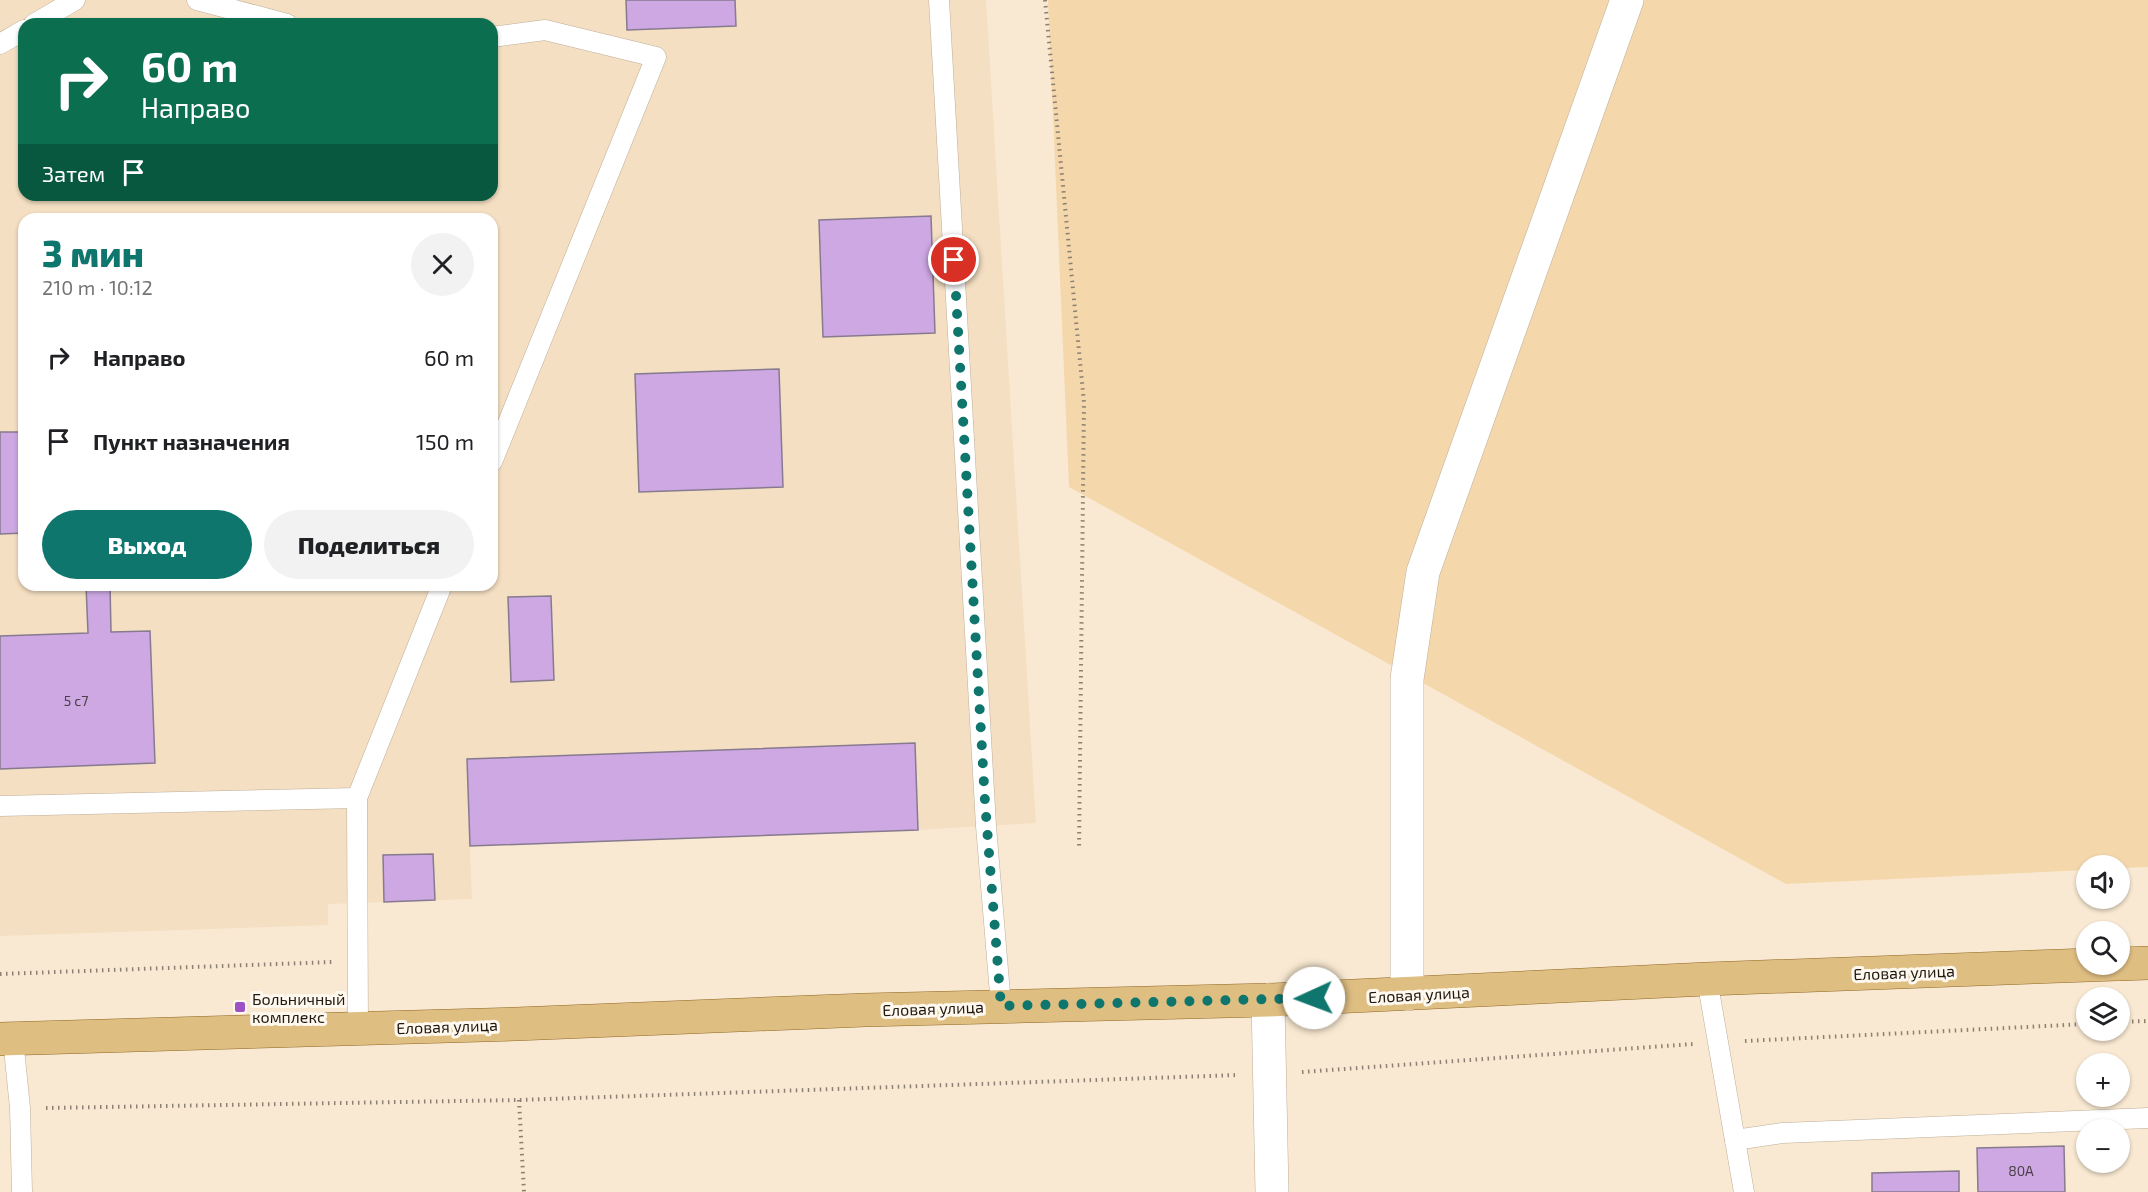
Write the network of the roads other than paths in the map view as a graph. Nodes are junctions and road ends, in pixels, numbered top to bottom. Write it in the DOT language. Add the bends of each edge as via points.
graph roads {
  1 [pos="75,0"];
  2 [pos="197,0"];
  3 [pos="939,0"];
  4 [pos="1627,0"];
  5 [pos="44,18"];
  6 [pos="264,18"];
  7 [pos="18,34"];
  8 [pos="498,36"];
  9 [pos="0,44"];
  10 [pos="498,447"];
  11 [pos="440,591"];
  12 [pos="357,798"];
  13 [pos="0,806"];
  14 [pos="2148,963"];
  15 [pos="2130,964"];
  16 [pos="2076,966"];
  17 [pos="1707,979"];
  18 [pos="1407,994"];
  19 [pos="1268,1000"];
  20 [pos="1001,1006"];
  21 [pos="358,1029"];
  22 [pos="7,1039"];
  23 [pos="2148,1118"];
  24 [pos="1735,1140"];
  25 [pos="22,1192"];
  26 [pos="1272,1192"];
  27 [pos="1744,1192"];
  1 -- 5 [label="lane"];
  2 -- 6 [label="lane"];
  3 -- 20 [label="lane" via="985,802"];
  4 -- 18 [label="street" via="1423,572 1407,679"];
  7 -- 9 [label="lane"];
  8 -- 10 [label="lane" via="545,30 656,57"];
  11 -- 12 [label="lane"];
  12 -- 13 [label="lane"];
  12 -- 21 [label="lane"];
  14 -- 15 [label="main road, Еловая улица"];
  16 -- 17 [label="main road, Еловая улица"];
  17 -- 18 [label="main road, Еловая улица"];
  17 -- 24 [label="lane"];
  18 -- 19 [label="main road, Еловая улица"];
  19 -- 20 [label="main road, Еловая улица"];
  19 -- 26 [label="street"];
  20 -- 21 [label="main road, Еловая улица"];
  21 -- 22 [label="main road, Еловая улица"];
  22 -- 25 [label="lane" via="20,1108"];
  23 -- 24 [label="lane" via="1783,1133"];
  24 -- 27 [label="lane"];
}
